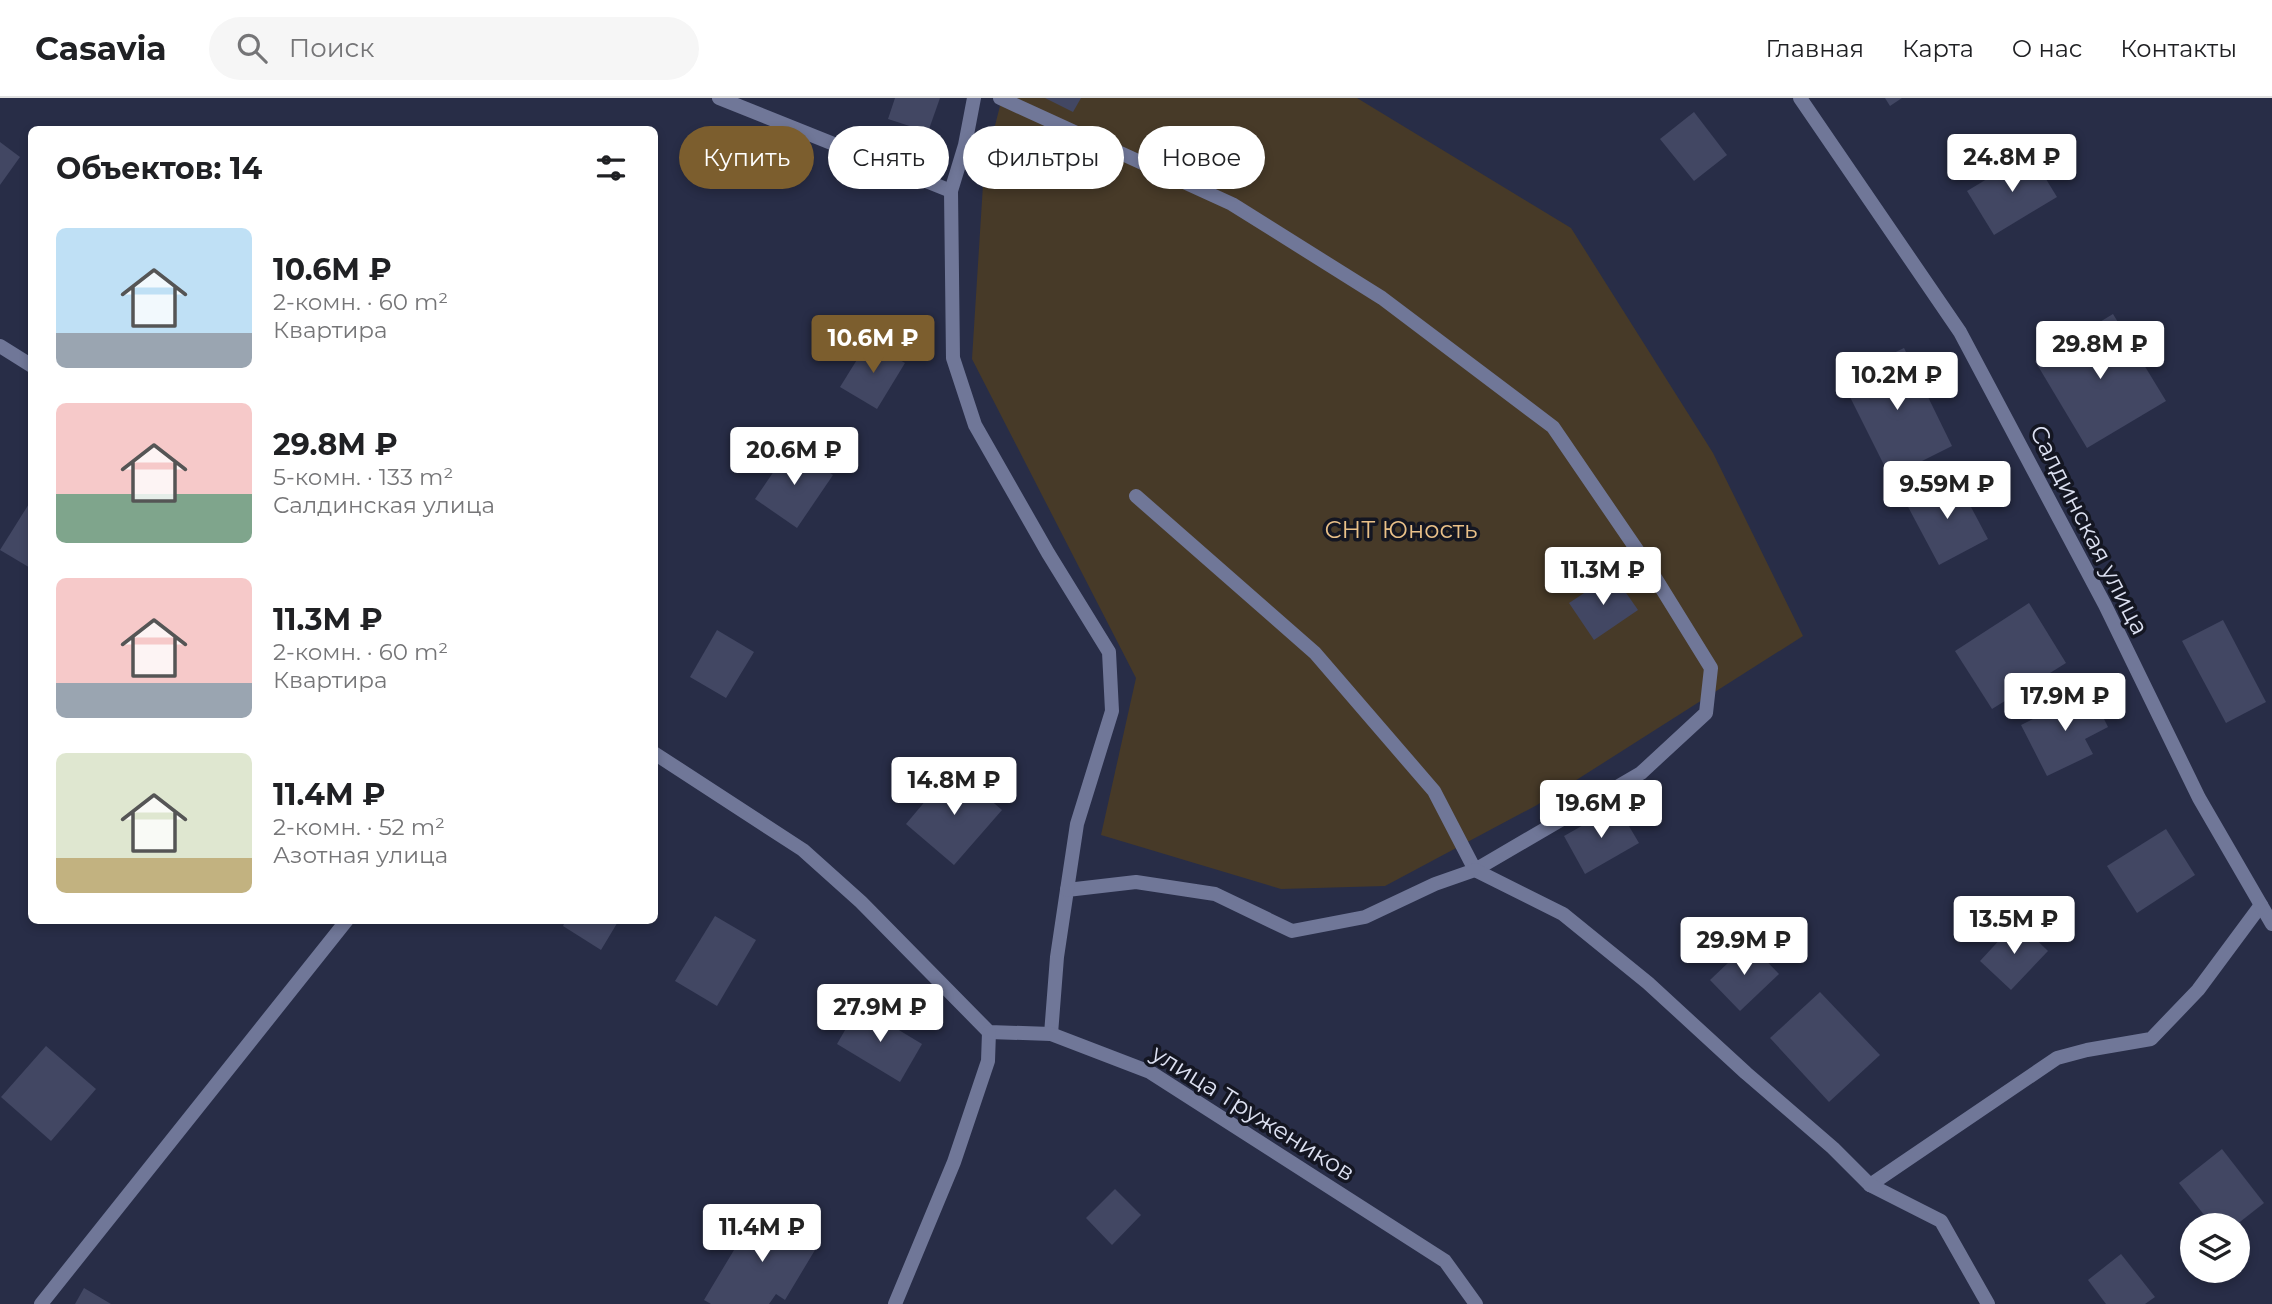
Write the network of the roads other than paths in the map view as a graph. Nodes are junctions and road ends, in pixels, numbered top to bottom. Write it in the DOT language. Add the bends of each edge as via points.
graph roads {
  1 [pos="719,98"];
  2 [pos="974,98"];
  3 [pos="1000,98"];
  4 [pos="1800,98"];
  5 [pos="951,191"];
  6 [pos="0,346"];
  7 [pos="28,364"];
  8 [pos="1136,496"];
  9 [pos="658,756"];
  10 [pos="1475,870"];
  11 [pos="1067,890"];
  12 [pos="2260,905"];
  13 [pos="344,924"];
  14 [pos="2272,924"];
  15 [pos="989,1032"];
  16 [pos="1051,1034"];
  17 [pos="1870,1185"];
  18 [pos="897,1303"];
  19 [pos="41,1304"];
  20 [pos="1476,1304"];
  21 [pos="1988,1304"];
  1 -- 5 [label="street"];
  2 -- 5 [label="street"];
  3 -- 10 [label="street" via="1232,204 1382,298 1553,427 1711,668 1706,713 1641,773"];
  4 -- 12 [label="street, Салдинская улица" via="1960,332 2105,605 2199,798"];
  5 -- 11 [label="street" via="953,358 975,425 1109,652 1112,711 1077,824"];
  6 -- 7 [label="street"];
  8 -- 10 [label="street" via="1315,653 1434,790"];
  9 -- 15 [label="street" via="803,850"];
  10 -- 11 [label="street" via="1365,917 1292,931 1215,894 1136,882"];
  10 -- 17 [label="street" via="1563,914 1648,984"];
  11 -- 16 [label="street"];
  12 -- 14 [label="street, Салдинская улица"];
  12 -- 17 [label="street" via="2198,990 2151,1039 2057,1058"];
  13 -- 19 [label="street"];
  15 -- 16 [label="street, улица Тружеников"];
  15 -- 18 [label="street" via="988,1061"];
  16 -- 20 [label="street, улица Тружеников" via="1150,1072 1243,1131 1445,1261"];
  17 -- 21 [label="street" via="1941,1221"];
}
